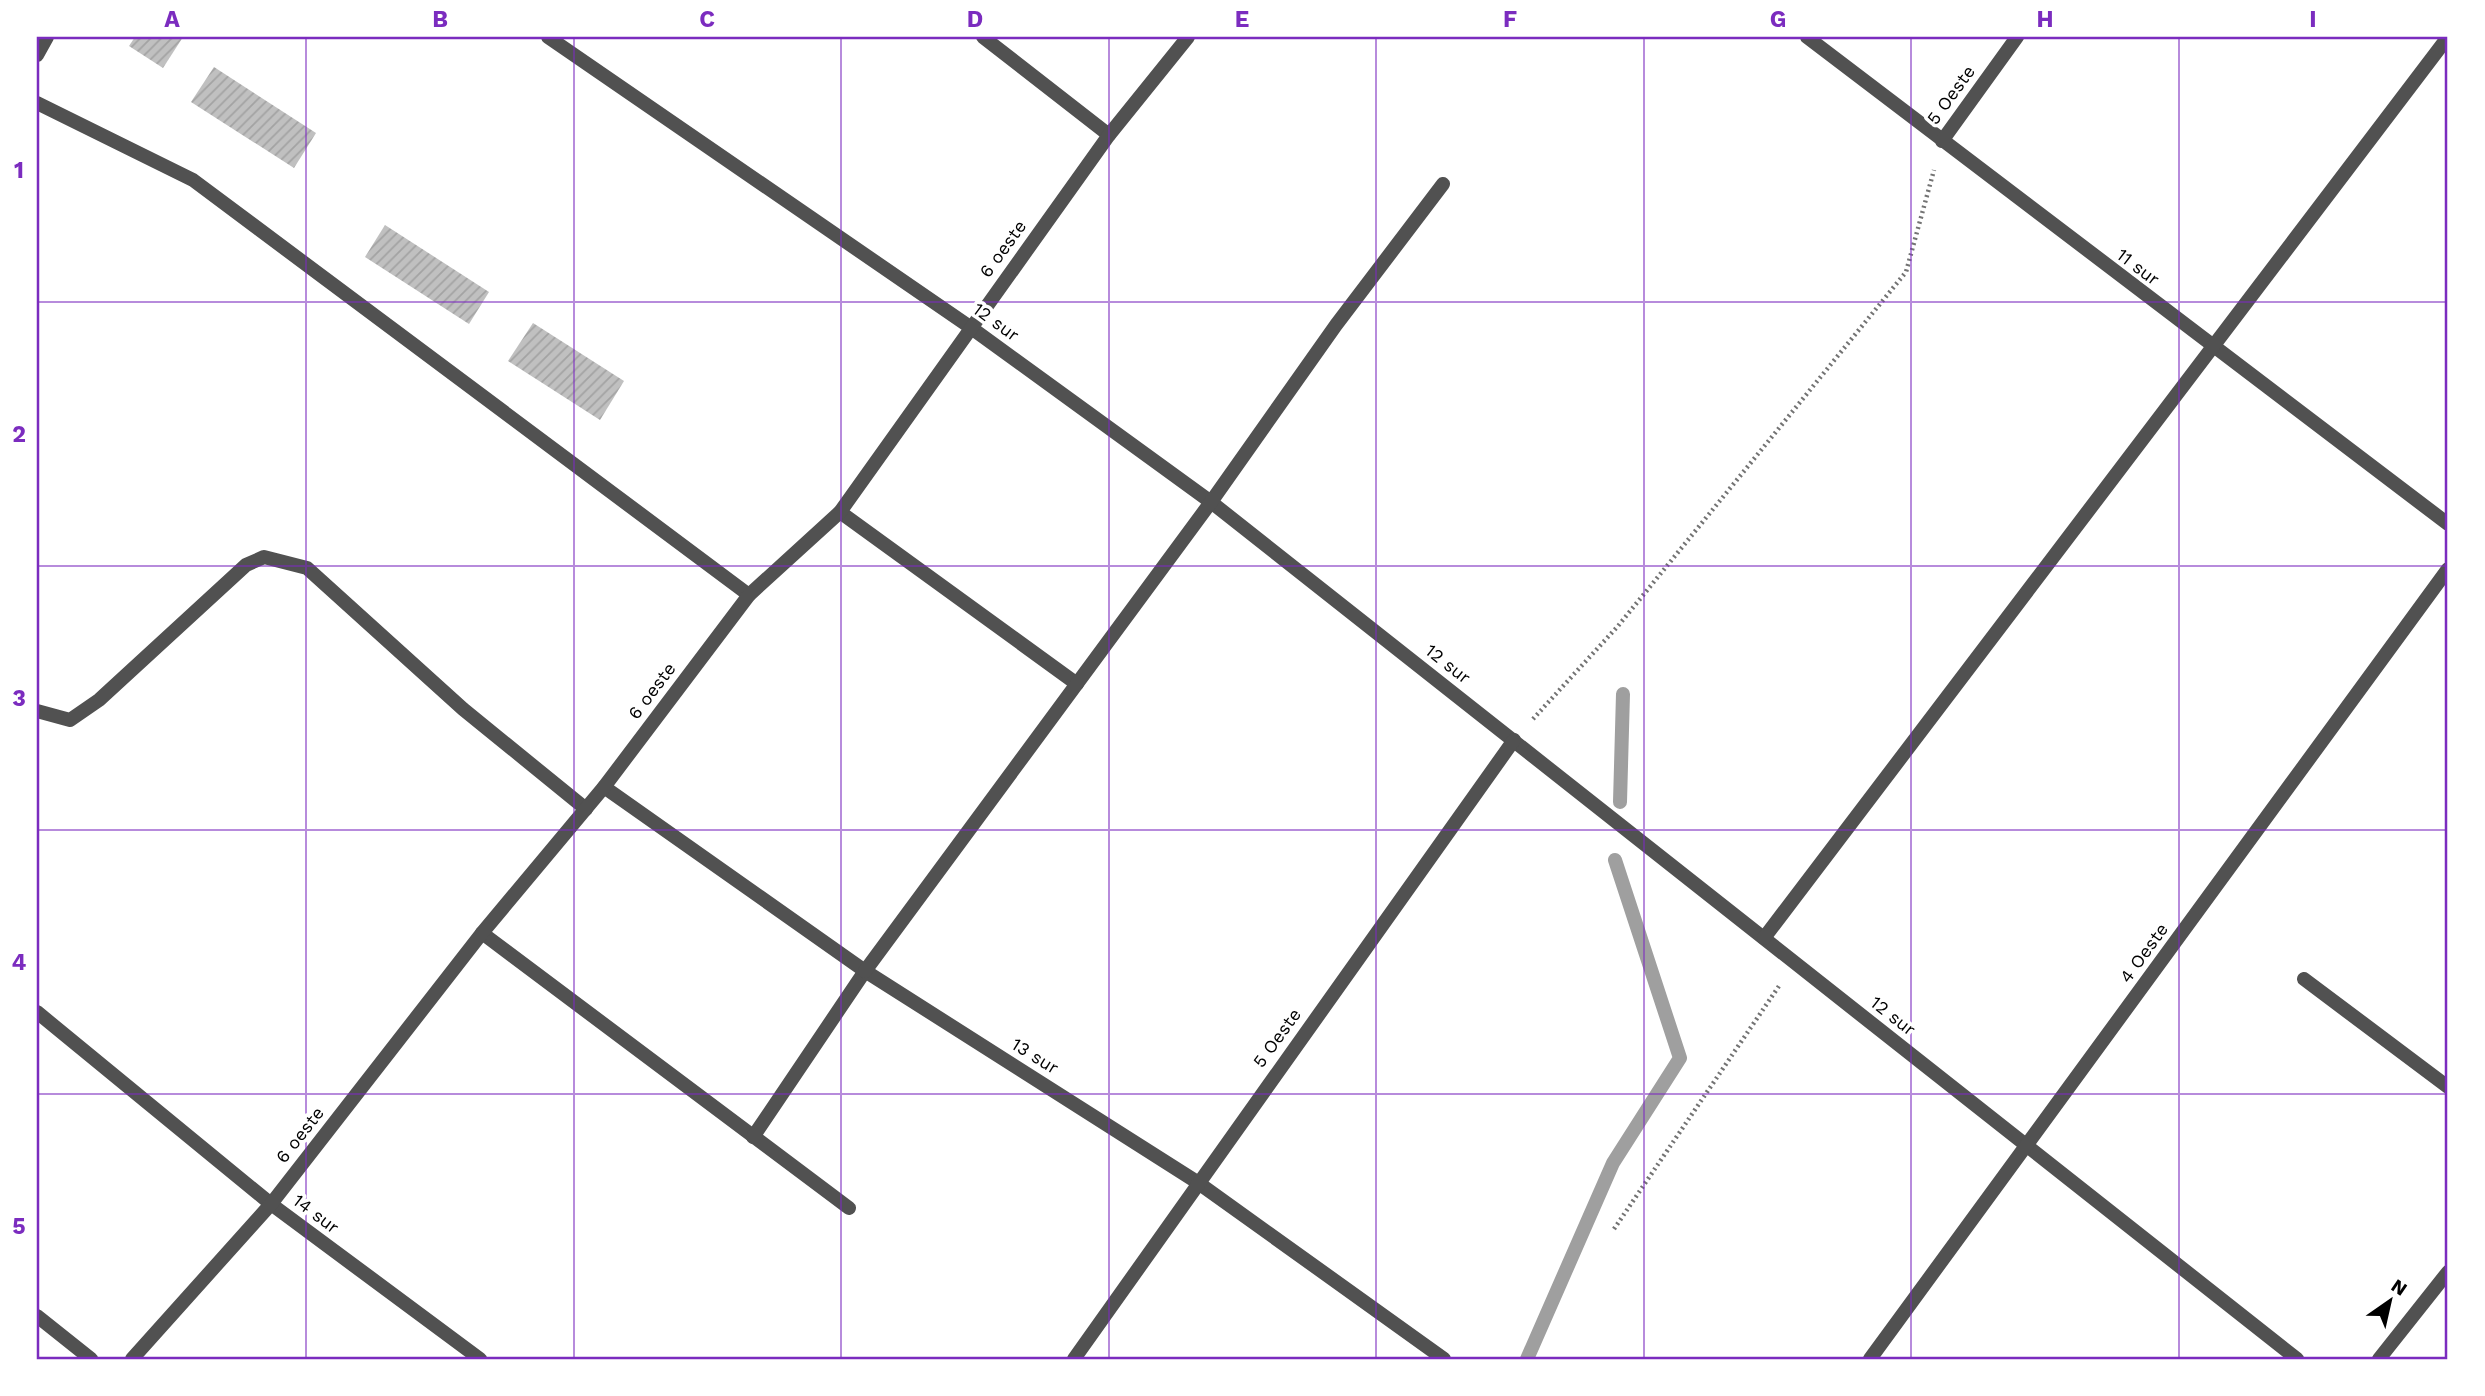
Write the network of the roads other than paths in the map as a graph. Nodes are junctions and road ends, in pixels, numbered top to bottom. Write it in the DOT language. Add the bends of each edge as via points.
graph roads {
  1 [pos="47,37"];
  2 [pos="548,37"];
  3 [pos="983,37"];
  4 [pos="1188,37"];
  5 [pos="1807,37"];
  6 [pos="2017,37"];
  7 [pos="2448,37"];
  8 [pos="37,55"];
  9 [pos="37,103"];
  10 [pos="1109,135"];
  11 [pos="1942,141"];
  12 [pos="1443,184"];
  13 [pos="970,327"];
  14 [pos="2212,347"];
  15 [pos="1211,502"];
  16 [pos="840,513"];
  17 [pos="2448,524"];
  18 [pos="2448,569"];
  19 [pos="748,596"];
  20 [pos="1077,684"];
  21 [pos="37,712"];
  22 [pos="1514,740"];
  23 [pos="604,788"];
  24 [pos="586,809"];
  25 [pos="482,933"];
  26 [pos="1765,938"];
  27 [pos="865,971"];
  28 [pos="2304,979"];
  29 [pos="37,1012"];
  30 [pos="2448,1087"];
  31 [pos="753,1137"];
  32 [pos="2027,1146"];
  33 [pos="1197,1182"];
  34 [pos="271,1204"];
  35 [pos="849,1208"];
  36 [pos="2448,1272"];
  37 [pos="37,1317"];
  38 [pos="91,1359"];
  39 [pos="132,1359"];
  40 [pos="480,1359"];
  41 [pos="1074,1359"];
  42 [pos="1444,1359"];
  43 [pos="1870,1359"];
  44 [pos="2297,1359"];
  45 [pos="2379,1359"];
  1 -- 8 [label="street"];
  2 -- 13 [label="street, 12 sur"];
  3 -- 10 [label="street"];
  4 -- 10 [label="street, 6 oeste"];
  5 -- 11 [label="street, 11 sur"];
  6 -- 11 [label="street, 5 Oeste"];
  7 -- 14 [label="street"];
  9 -- 19 [label="street" via="193,180"];
  10 -- 13 [label="street, 6 oeste"];
  11 -- 14 [label="street, 11 sur"];
  12 -- 15 [label="street"];
  13 -- 15 [label="street, 12 sur"];
  13 -- 16 [label="street, 6 oeste"];
  14 -- 17 [label="street, 11 sur"];
  14 -- 26 [label="street"];
  15 -- 20 [label="street"];
  15 -- 22 [label="street, 12 sur"];
  16 -- 19 [label="street, 6 oeste"];
  16 -- 20 [label="street"];
  18 -- 32 [label="street, 4 Oeste"];
  19 -- 23 [label="street, 6 oeste"];
  20 -- 27 [label="street"];
  21 -- 24 [label="street" via="70,720 99,700 246,565 264,557 307,569 463,709"];
  22 -- 26 [label="street, 12 sur"];
  22 -- 33 [label="street, 5 Oeste"];
  23 -- 24 [label="street, 6 oeste"];
  23 -- 27 [label="street, 13 sur"];
  24 -- 25 [label="street, 6 oeste"];
  25 -- 31 [label="street"];
  25 -- 34 [label="street, 6 oeste"];
  26 -- 32 [label="street, 12 sur"];
  27 -- 31 [label="street"];
  27 -- 33 [label="street, 13 sur"];
  28 -- 30 [label="street"];
  29 -- 34 [label="street, 14 sur"];
  31 -- 35 [label="street"];
  32 -- 43 [label="street, 4 Oeste"];
  32 -- 44 [label="street, 12 sur"];
  33 -- 41 [label="street, 5 Oeste"];
  33 -- 42 [label="street, 13 sur"];
  34 -- 39 [label="street, 6 oeste"];
  34 -- 40 [label="street, 14 sur"];
  36 -- 45 [label="street"];
  37 -- 38 [label="street"];
}
